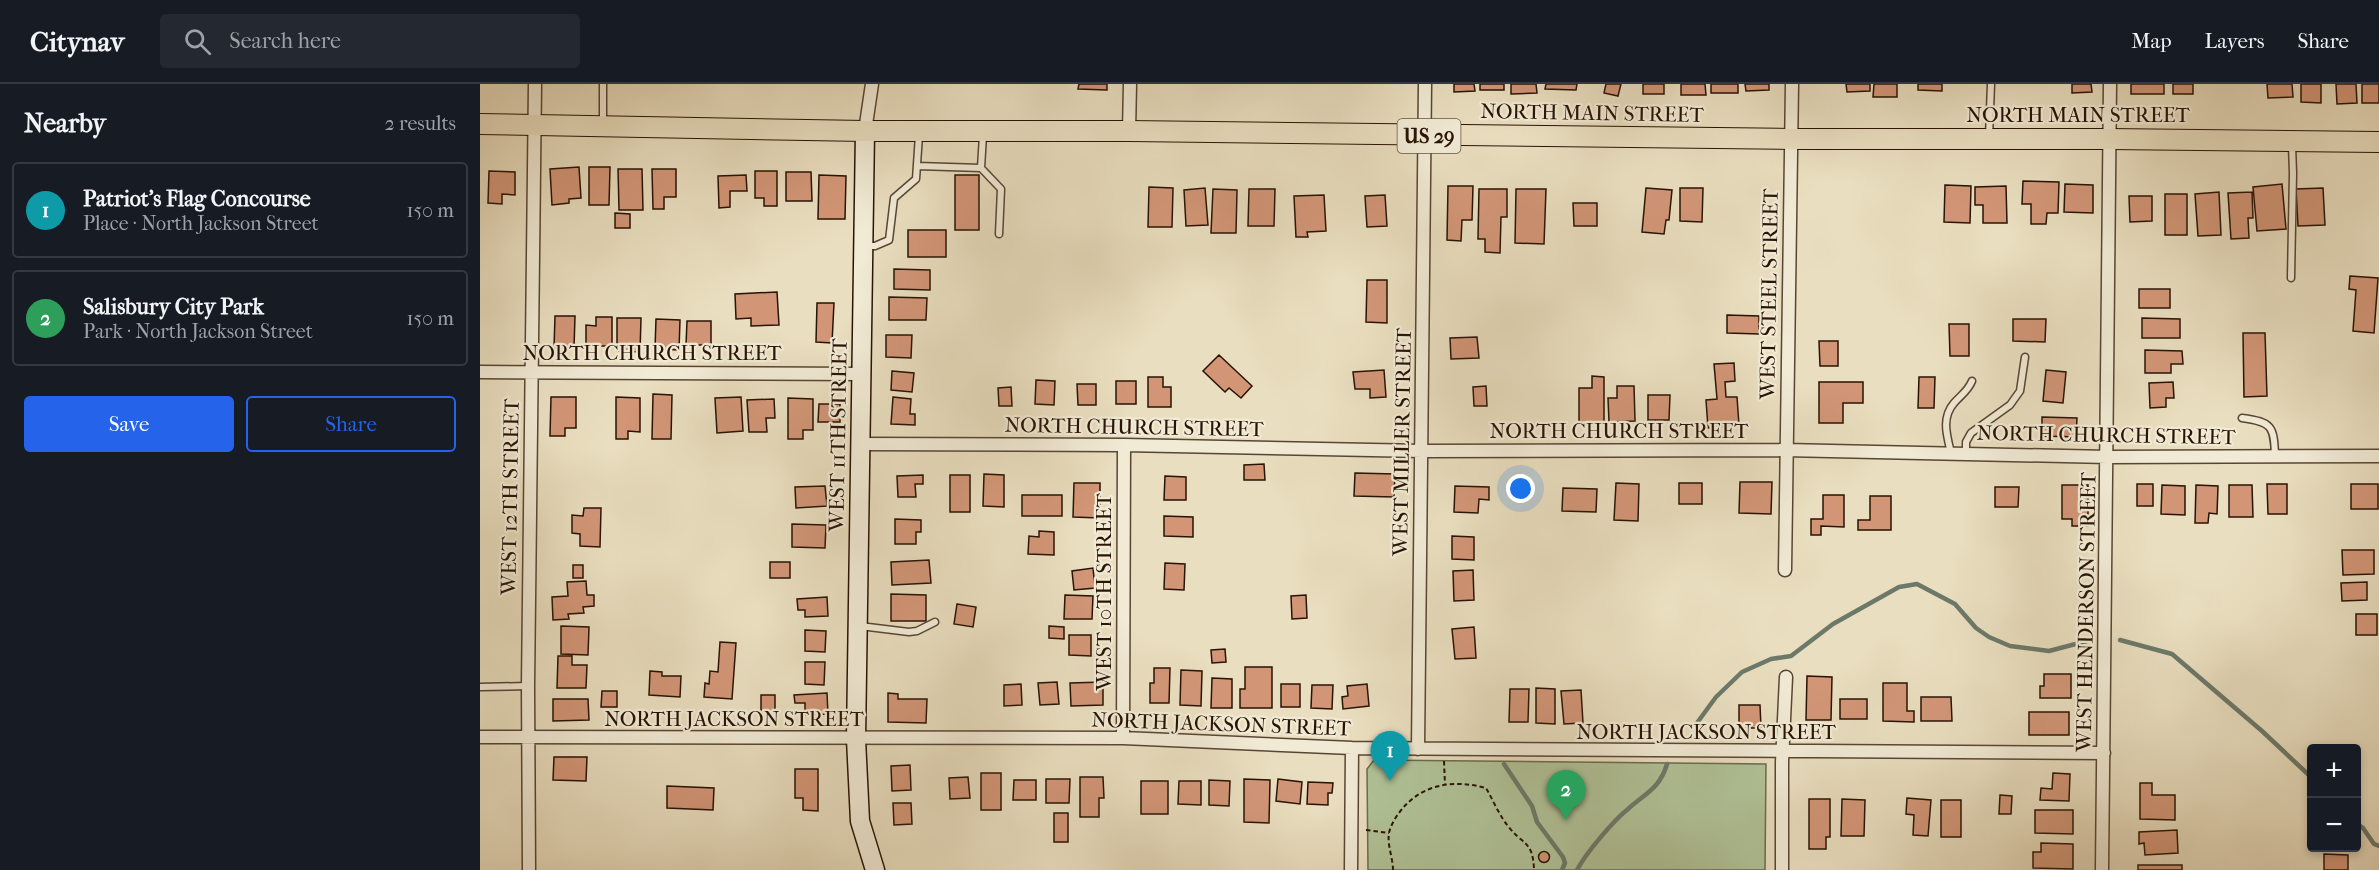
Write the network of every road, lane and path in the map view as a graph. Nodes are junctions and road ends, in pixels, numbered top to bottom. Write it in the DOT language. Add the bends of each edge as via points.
graph roads {
  1 [pos="535,84"];
  2 [pos="603,84"];
  3 [pos="872,84"];
  4 [pos="1130,84"];
  5 [pos="1425,84"];
  6 [pos="1792,84"];
  7 [pos="1991,84"];
  8 [pos="2110,84"];
  9 [pos="480,124"];
  10 [pos="535,124"];
  11 [pos="603,125"];
  12 [pos="865,131"];
  13 [pos="919,131"];
  14 [pos="983,131"];
  15 [pos="1130,131"];
  16 [pos="1424,136"];
  17 [pos="1793,139"];
  18 [pos="1989,139"];
  19 [pos="2109,139"];
  20 [pos="2291,141"];
  21 [pos="2379,142"];
  22 [pos="917,166"];
  23 [pos="981,168"];
  24 [pos="999,234"];
  25 [pos="863,246"];
  26 [pos="2291,278"];
  27 [pos="2025,357"];
  28 [pos="480,372"];
  29 [pos="531,372"];
  30 [pos="861,374"];
  31 [pos="1972,381"];
  32 [pos="2242,418"];
  33 [pos="860,444"];
  34 [pos="1124,445"];
  35 [pos="1785,450"];
  36 [pos="1422,451"];
  37 [pos="1951,453"];
  38 [pos="1966,454"];
  39 [pos="2275,456"];
  40 [pos="2379,456"];
  41 [pos="2108,457"];
  42 [pos="1785,570"];
  43 [pos="935,622"];
  44 [pos="858,626"];
  45 [pos="1786,677"];
  46 [pos="480,687"];
  47 [pos="528,687"];
  48 [pos="480,737"];
  49 [pos="527,738"];
  50 [pos="1123,738"];
  51 [pos="856,739"];
  52 [pos="1352,748"];
  53 [pos="1418,749"];
  54 [pos="1783,752"];
  55 [pos="2104,753"];
  56 [pos="1444,755"];
  57 [pos="1445,785"];
  58 [pos="1366,830"];
  59 [pos="1389,833"];
  60 [pos="529,870"];
  61 [pos="875,870"];
  62 [pos="1351,870"];
  63 [pos="1393,870"];
  64 [pos="1534,870"];
  65 [pos="1782,870"];
  66 [pos="2102,870"];
  1 -- 10 [label="street, WEST 12TH STREET"];
  2 -- 11 [label="lane"];
  3 -- 12 [label="street"];
  4 -- 15 [label="street"];
  5 -- 16 [label="street, WEST MILLER STREET"];
  6 -- 17 [label="street, WEST STEEL STREET"];
  7 -- 18 [label="lane"];
  8 -- 19 [label="street, WEST HENDERSON STREET"];
  9 -- 10 [label="main road, NORTH MAIN STREET / US 29"];
  10 -- 11 [label="main road, NORTH MAIN STREET / US 29"];
  10 -- 29 [label="street, WEST 12TH STREET"];
  11 -- 12 [label="main road, NORTH MAIN STREET / US 29"];
  12 -- 13 [label="main road, NORTH MAIN STREET / US 29"];
  12 -- 25 [label="street, WEST 11TH STREET"];
  13 -- 14 [label="main road, NORTH MAIN STREET / US 29"];
  13 -- 22 [label="lane"];
  14 -- 15 [label="main road, NORTH MAIN STREET / US 29"];
  14 -- 23 [label="lane"];
  15 -- 16 [label="main road, NORTH MAIN STREET / US 29"];
  16 -- 17 [label="main road, NORTH MAIN STREET / US 29"];
  16 -- 36 [label="street, WEST MILLER STREET"];
  17 -- 18 [label="main road, NORTH MAIN STREET / US 29"];
  17 -- 35 [label="street, WEST STEEL STREET"];
  18 -- 19 [label="main road, NORTH MAIN STREET / US 29"];
  19 -- 20 [label="main road, NORTH MAIN STREET / US 29"];
  19 -- 41 [label="street, WEST HENDERSON STREET"];
  20 -- 21 [label="main road, NORTH MAIN STREET / US 29"];
  20 -- 26 [label="lane"];
  22 -- 23 [label="lane"];
  22 -- 25 [label="lane" via="916,179 894,198 889,240"];
  23 -- 24 [label="lane" via="1001,189"];
  25 -- 30 [label="street, WEST 11TH STREET"];
  27 -- 38 [label="lane" via="2020,391 2010,405 1971,433"];
  28 -- 29 [label="street, NORTH CHURCH STREET"];
  29 -- 30 [label="street, NORTH CHURCH STREET"];
  29 -- 47 [label="street, WEST 12TH STREET"];
  30 -- 33 [label="street, WEST 11TH STREET"];
  31 -- 37 [label="lane" via="1947,411"];
  32 -- 39 [label="lane" via="2269,425 2274,432"];
  33 -- 34 [label="street, NORTH CHURCH STREET"];
  33 -- 44 [label="street, WEST 11TH STREET"];
  34 -- 36 [label="street, NORTH CHURCH STREET"];
  34 -- 50 [label="street, WEST 10TH STREET"];
  35 -- 36 [label="street, NORTH CHURCH STREET"];
  35 -- 37 [label="street, NORTH CHURCH STREET"];
  35 -- 42 [label="street, WEST STEEL STREET"];
  36 -- 53 [label="street, WEST MILLER STREET"];
  37 -- 38 [label="street, NORTH CHURCH STREET"];
  38 -- 41 [label="street, NORTH CHURCH STREET"];
  39 -- 40 [label="street, NORTH CHURCH STREET"];
  39 -- 41 [label="street, NORTH CHURCH STREET"];
  41 -- 55 [label="street, WEST HENDERSON STREET"];
  43 -- 44 [label="lane" via="909,632"];
  44 -- 51 [label="street, WEST 11TH STREET"];
  45 -- 54 [label="street"];
  46 -- 47 [label="lane"];
  47 -- 49 [label="street, WEST 12TH STREET"];
  48 -- 49 [label="street, NORTH JACKSON STREET"];
  49 -- 51 [label="street, NORTH JACKSON STREET"];
  49 -- 60 [label="street, WEST 12TH STREET"];
  50 -- 51 [label="street, NORTH JACKSON STREET"];
  50 -- 52 [label="street, NORTH JACKSON STREET"];
  51 -- 61 [label="street, WEST 11TH STREET" via="860,821"];
  52 -- 53 [label="street, NORTH JACKSON STREET"];
  52 -- 62 [label="street"];
  53 -- 54 [label="street, NORTH JACKSON STREET"];
  54 -- 55 [label="street, NORTH JACKSON STREET"];
  54 -- 65 [label="street"];
  55 -- 66 [label="street, WEST HENDERSON STREET"];
  56 -- 57 [label="path"];
  57 -- 59 [label="path" via="1408,800"];
  57 -- 64 [label="path" via="1469,783 1486,788 1506,824 1532,850"];
  58 -- 59 [label="path"];
  59 -- 63 [label="path"];
}
